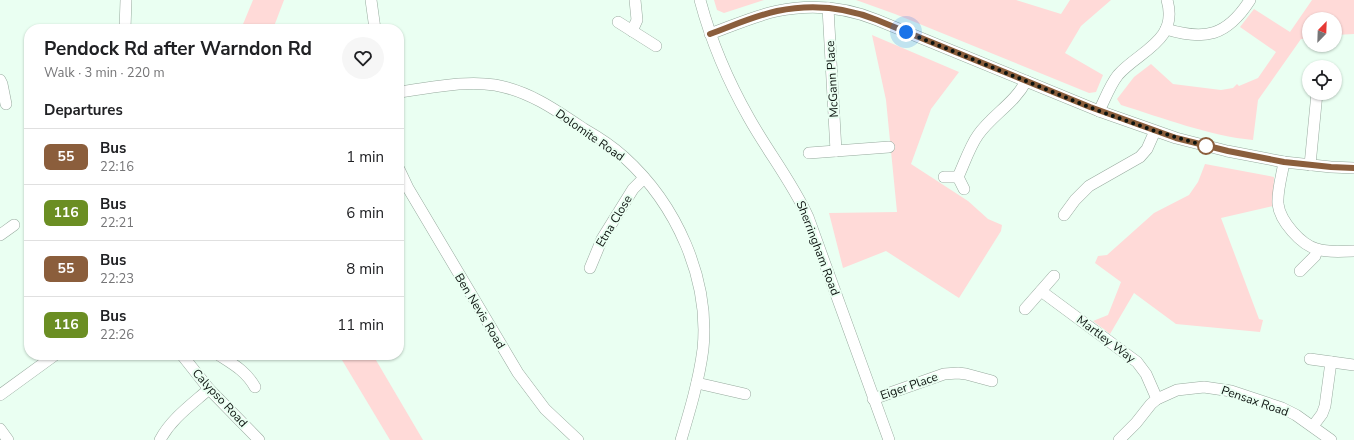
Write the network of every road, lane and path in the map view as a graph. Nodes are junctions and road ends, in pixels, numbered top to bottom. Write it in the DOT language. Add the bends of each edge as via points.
graph roads {
  1 [pos="126,0"];
  2 [pos="371,0"];
  3 [pos="635,0"];
  4 [pos="700,0"];
  5 [pos="1168,0"];
  6 [pos="1250,0"];
  7 [pos="828,8"];
  8 [pos="618,22"];
  9 [pos="124,24"];
  10 [pos="374,24"];
  11 [pos="1166,29"];
  12 [pos="632,31"];
  13 [pos="710,34"];
  14 [pos="656,46"];
  15 [pos="0,80"];
  16 [pos="1026,81"];
  17 [pos="404,91"];
  18 [pos="1316,100"];
  19 [pos="6,104"];
  20 [pos="1099,111"];
  21 [pos="1155,131"];
  22 [pos="889,147"];
  23 [pos="836,151"];
  24 [pos="809,153"];
  25 [pos="1284,162"];
  26 [pos="1310,165"];
  27 [pos="1354,168"];
  28 [pos="944,177"];
  29 [pos="958,177"];
  30 [pos="644,178"];
  31 [pos="404,180"];
  32 [pos="964,189"];
  33 [pos="1064,215"];
  34 [pos="14,225"];
  35 [pos="0,235"];
  36 [pos="1317,250"];
  37 [pos="1354,251"];
  38 [pos="590,268"];
  39 [pos="1300,271"];
  40 [pos="1054,276"];
  41 [pos="1041,291"];
  42 [pos="1025,309"];
  43 [pos="1310,359"];
  44 [pos="48,360"];
  45 [pos="188,360"];
  46 [pos="227,360"];
  47 [pos="1331,362"];
  48 [pos="1354,365"];
  49 [pos="992,381"];
  50 [pos="697,383"];
  51 [pos="255,387"];
  52 [pos="209,389"];
  53 [pos="745,394"];
  54 [pos="0,395"];
  55 [pos="873,399"];
  56 [pos="1158,399"];
  57 [pos="1313,426"];
  58 [pos="0,428"];
  59 [pos="8,440"];
  60 [pos="160,440"];
  61 [pos="259,440"];
  62 [pos="578,440"];
  63 [pos="681,440"];
  64 [pos="889,440"];
  65 [pos="1119,440"];
  66 [pos="1331,440"];
  1 -- 9 [label="street"];
  2 -- 10 [label="street"];
  3 -- 12 [label="street" via="637,20"];
  4 -- 13 [label="street, Sherringham Road"];
  5 -- 11 [label="street"];
  6 -- 11 [label="street" via="1237,18 1219,31 1197,35"];
  7 -- 13 [label="street" via="807,7 777,11"];
  7 -- 16 [label="street" via="868,16"];
  7 -- 23 [label="street, McGann Place"];
  8 -- 12 [label="street"];
  11 -- 20 [label="street" via="1156,44 1127,66 1116,79"];
  12 -- 14 [label="street"];
  13 -- 55 [label="street, Sherringham Road" via="748,117 790,183 808,217"];
  15 -- 19 [label="street"];
  16 -- 20 [label="street"];
  16 -- 29 [label="street" via="1019,94 977,136"];
  17 -- 30 [label="street, Dolomite Road" via="465,84 494,85 520,92 547,105 601,140 623,156"];
  18 -- 26 [label="street"];
  20 -- 21 [label="street"];
  21 -- 25 [label="street" via="1222,150"];
  21 -- 33 [label="street" via="1147,149 1140,157 1089,186"];
  22 -- 23 [label="street"];
  23 -- 24 [label="street"];
  25 -- 26 [label="street"];
  25 -- 36 [label="street" via="1279,210 1283,220 1304,243"];
  26 -- 27 [label="street"];
  28 -- 29 [label="street"];
  29 -- 32 [label="street"];
  30 -- 38 [label="street, Etna Close" via="633,189 602,239"];
  30 -- 50 [label="street, Dolomite Road" via="661,198 674,220 686,245 696,277 702,308 703,338"];
  31 -- 62 [label="street, Ben Nevis Road" via="518,373 545,409"];
  34 -- 35 [label="street"];
  36 -- 37 [label="street"];
  36 -- 39 [label="street"];
  40 -- 41 [label="street"];
  41 -- 42 [label="street"];
  41 -- 56 [label="street, Martley Way" via="1137,362"];
  43 -- 47 [label="street"];
  44 -- 54 [label="street"];
  45 -- 52 [label="street, Calypso Road"];
  46 -- 51 [label="street" via="245,372"];
  47 -- 48 [label="street"];
  47 -- 57 [label="street" via="1325,406"];
  49 -- 55 [label="street, Eiger Place" via="966,374 944,374"];
  50 -- 53 [label="street"];
  50 -- 63 [label="street, Dolomite Road"];
  52 -- 60 [label="street" via="171,423"];
  52 -- 61 [label="street, Calypso Road"];
  55 -- 64 [label="street, Sherringham Road"];
  56 -- 57 [label="street, Pensax Road" via="1187,388 1222,389 1282,408"];
  56 -- 65 [label="street, Pensax Road"];
  57 -- 66 [label="street, Pensax Road"];
  58 -- 59 [label="street"];
}
